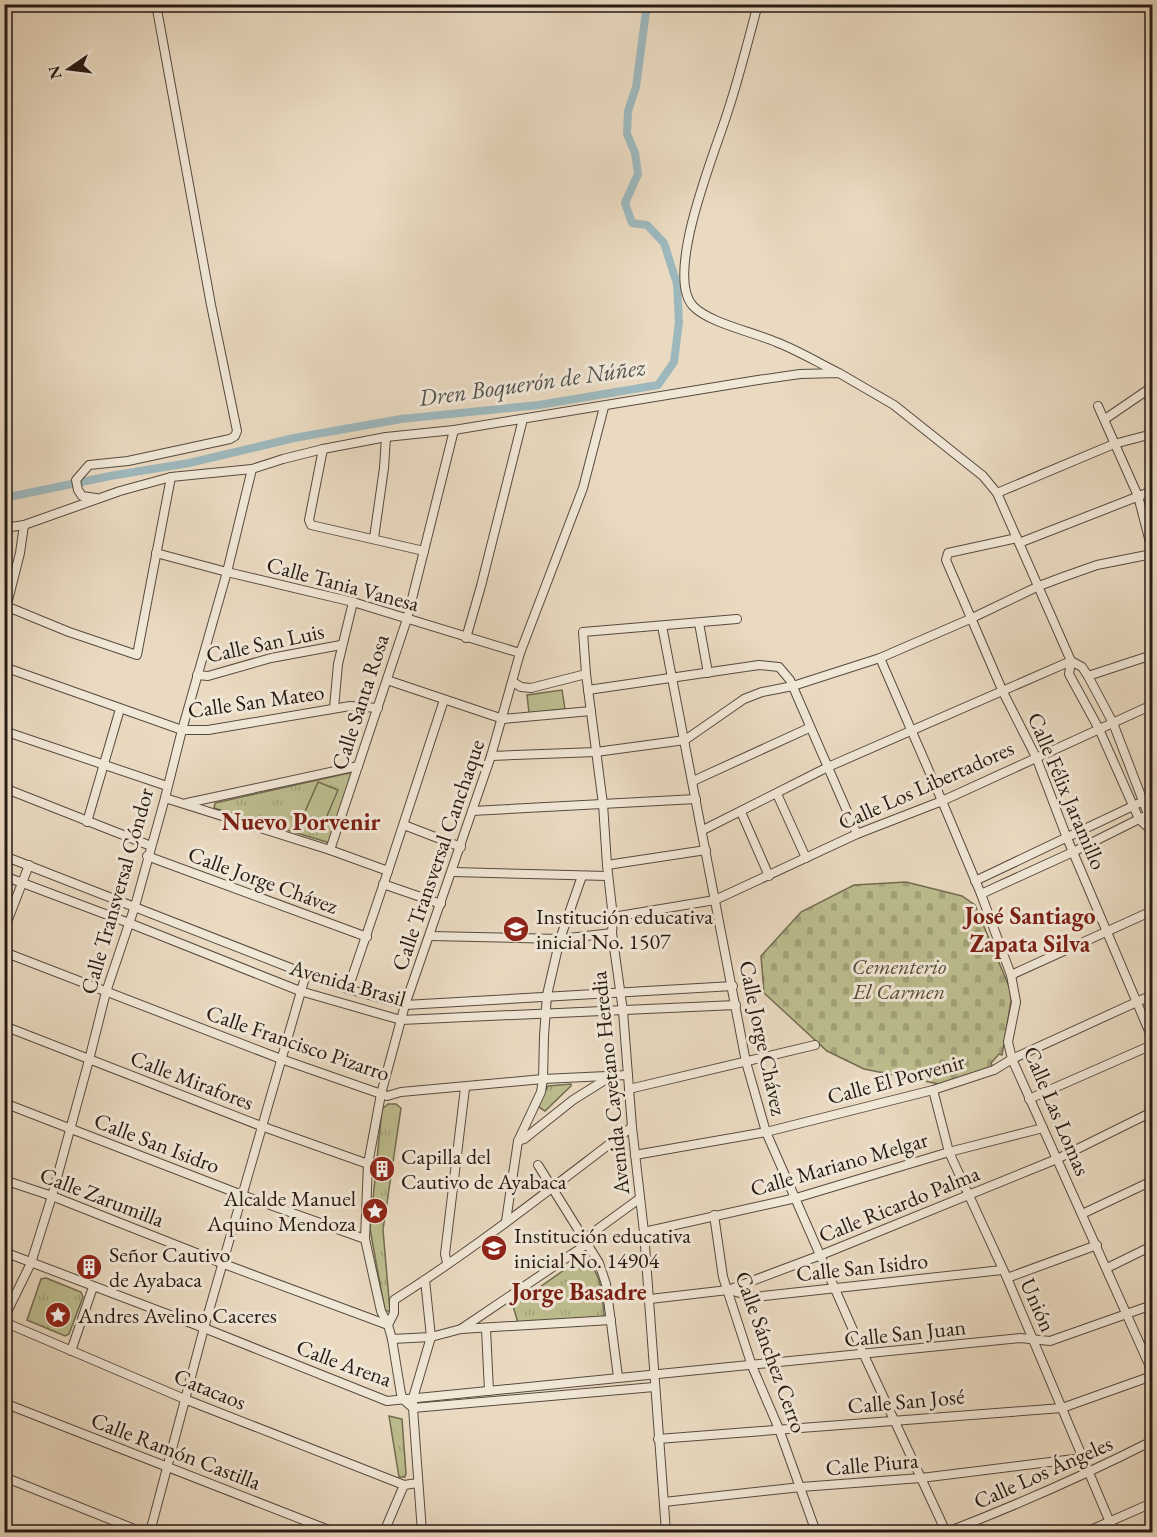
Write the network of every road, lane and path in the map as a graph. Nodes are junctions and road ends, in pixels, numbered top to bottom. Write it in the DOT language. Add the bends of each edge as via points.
graph roads {
  1 [pos="156,4"];
  2 [pos="758,4"];
  3 [pos="838,373"];
  4 [pos="1152,387"];
  5 [pos="1098,406"];
  6 [pos="604,407"];
  7 [pos="524,419"];
  8 [pos="1105,419"];
  9 [pos="454,430"];
  10 [pos="1152,434"];
  11 [pos="386,437"];
  12 [pos="1114,444"];
  13 [pos="322,449"];
  14 [pos="252,469"];
  15 [pos="171,477"];
  16 [pos="1152,491"];
  17 [pos="998,493"];
  18 [pos="1138,496"];
  19 [pos="100,498"];
  20 [pos="24,525"];
  21 [pos="4,528"];
  22 [pos="374,538"];
  23 [pos="1018,540"];
  24 [pos="424,551"];
  25 [pos="1152,552"];
  26 [pos="156,553"];
  27 [pos="227,572"];
  28 [pos="1039,586"];
  29 [pos="353,602"];
  30 [pos="8,607"];
  31 [pos="4,616"];
  32 [pos="407,619"];
  33 [pos="970,619"];
  34 [pos="737,620"];
  35 [pos="699,623"];
  36 [pos="662,626"];
  37 [pos="466,638"];
  38 [pos="342,645"];
  39 [pos="520,653"];
  40 [pos="1152,655"];
  41 [pos="880,658"];
  42 [pos="1071,661"];
  43 [pos="4,667"];
  44 [pos="708,673"];
  45 [pos="586,674"];
  46 [pos="197,675"];
  47 [pos="1088,676"];
  48 [pos="672,678"];
  49 [pos="387,680"];
  50 [pos="513,682"];
  51 [pos="793,686"];
  52 [pos="588,690"];
  53 [pos="1003,692"];
  54 [pos="444,700"];
  55 [pos="1152,705"];
  56 [pos="334,708"];
  57 [pos="378,708"];
  58 [pos="120,709"];
  59 [pos="591,711"];
  60 [pos="503,719"];
  61 [pos="1113,723"];
  62 [pos="809,728"];
  63 [pos="1099,729"];
  64 [pos="182,730"];
  65 [pos="913,730"];
  66 [pos="4,731"];
  67 [pos="685,740"];
  68 [pos="596,752"];
  69 [pos="491,756"];
  70 [pos="1036,757"];
  71 [pos="105,765"];
  72 [pos="358,766"];
  73 [pos="828,767"];
  74 [pos="693,781"];
  75 [pos="167,786"];
  76 [pos="4,788"];
  77 [pos="777,794"];
  78 [pos="1152,797"];
  79 [pos="165,798"];
  80 [pos="696,799"];
  81 [pos="942,801"];
  82 [pos="1143,802"];
  83 [pos="185,803"];
  84 [pos="603,804"];
  85 [pos="1132,806"];
  86 [pos="472,811"];
  87 [pos="741,812"];
  88 [pos="1150,813"];
  89 [pos="1139,819"];
  90 [pos="87,822"];
  91 [pos="404,825"];
  92 [pos="703,830"];
  93 [pos="1151,832"];
  94 [pos="857,834"];
  95 [pos="1067,838"];
  96 [pos="151,846"];
  97 [pos="461,847"];
  98 [pos="330,850"];
  99 [pos="706,850"];
  100 [pos="1073,852"];
  101 [pos="4,856"];
  102 [pos="147,856"];
  103 [pos="806,858"];
  104 [pos="29,865"];
  105 [pos="606,865"];
  106 [pos="388,872"];
  107 [pos="453,872"];
  108 [pos="4,876"];
  109 [pos="582,876"];
  110 [pos="608,876"];
  111 [pos="769,876"];
  112 [pos="975,881"];
  113 [pos="22,883"];
  114 [pos="384,884"];
  115 [pos="981,894"];
  116 [pos="715,900"];
  117 [pos="441,904"];
  118 [pos="135,906"];
  119 [pos="1152,911"];
  120 [pos="613,917"];
  121 [pos="129,923"];
  122 [pos="4,930"];
  123 [pos="1108,931"];
  124 [pos="612,933"];
  125 [pos="431,936"];
  126 [pos="367,937"];
  127 [pos="560,939"];
  128 [pos="4,952"];
  129 [pos="306,974"];
  130 [pos="1011,975"];
  131 [pos="733,986"];
  132 [pos="348,989"];
  133 [pos="300,991"];
  134 [pos="620,991"];
  135 [pos="106,992"];
  136 [pos="547,995"];
  137 [pos="1152,995"];
  138 [pos="1137,1002"];
  139 [pos="405,1005"];
  140 [pos="736,1005"];
  141 [pos="623,1011"];
  142 [pos="546,1014"];
  143 [pos="401,1020"];
  144 [pos="4,1026"];
  145 [pos="1152,1038"];
  146 [pos="815,1045"];
  147 [pos="1152,1045"];
  148 [pos="281,1059"];
  149 [pos="1012,1059"];
  150 [pos="89,1060"];
  151 [pos="746,1062"];
  152 [pos="628,1075"];
  153 [pos="609,1077"];
  154 [pos="543,1079"];
  155 [pos="465,1088"];
  156 [pos="629,1089"];
  157 [pos="933,1090"];
  158 [pos="381,1094"];
  159 [pos="1029,1099"];
  160 [pos="4,1103"];
  161 [pos="1152,1112"];
  162 [pos="261,1126"];
  163 [pos="632,1127"];
  164 [pos="1042,1128"];
  165 [pos="69,1130"];
  166 [pos="766,1132"];
  167 [pos="518,1141"];
  168 [pos="949,1152"];
  169 [pos="635,1155"];
  170 [pos="1056,1159"];
  171 [pos="368,1164"];
  172 [pos="538,1165"];
  173 [pos="4,1180"];
  174 [pos="1152,1181"];
  175 [pos="552,1187"];
  176 [pos="242,1195"];
  177 [pos="52,1196"];
  178 [pos="968,1196"];
  179 [pos="796,1198"];
  180 [pos="639,1199"];
  181 [pos="1082,1214"];
  182 [pos="714,1215"];
  183 [pos="506,1221"];
  184 [pos="644,1232"];
  185 [pos="365,1239"];
  186 [pos="585,1242"];
  187 [pos="1097,1245"];
  188 [pos="1152,1246"];
  189 [pos="4,1252"];
  190 [pos="822,1256"];
  191 [pos="31,1263"];
  192 [pos="447,1263"];
  193 [pos="224,1264"];
  194 [pos="1107,1268"];
  195 [pos="1002,1270"];
  196 [pos="1007,1278"];
  197 [pos="425,1280"];
  198 [pos="93,1287"];
  199 [pos="836,1289"];
  200 [pos="728,1290"];
  201 [pos="650,1299"];
  202 [pos="1152,1305"];
  203 [pos="1128,1314"];
  204 [pos="4,1320"];
  205 [pos="610,1320"];
  206 [pos="388,1325"];
  207 [pos="204,1328"];
  208 [pos="461,1329"];
  209 [pos="486,1329"];
  210 [pos="431,1337"];
  211 [pos="392,1339"];
  212 [pos="1034,1341"];
  213 [pos="71,1351"];
  214 [pos="864,1355"];
  215 [pos="752,1366"];
  216 [pos="1152,1371"];
  217 [pos="654,1374"];
  218 [pos="1152,1376"];
  219 [pos="618,1377"];
  220 [pos="654,1387"];
  221 [pos="489,1391"];
  222 [pos="413,1398"];
  223 [pos="187,1400"];
  224 [pos="404,1400"];
  225 [pos="4,1403"];
  226 [pos="413,1408"];
  227 [pos="1062,1408"];
  228 [pos="895,1421"];
  229 [pos="779,1429"];
  230 [pos="658,1439"];
  231 [pos="1152,1441"];
  232 [pos="1082,1458"];
  233 [pos="168,1467"];
  234 [pos="1088,1474"];
  235 [pos="4,1477"];
  236 [pos="921,1478"];
  237 [pos="418,1482"];
  238 [pos="404,1485"];
  239 [pos="801,1487"];
  240 [pos="664,1502"];
  241 [pos="1152,1503"];
  242 [pos="1110,1522"];
  243 [pos="142,1533"];
  244 [pos="150,1533"];
  245 [pos="334,1533"];
  246 [pos="384,1533"];
  247 [pos="422,1533"];
  248 [pos="666,1533"];
  249 [pos="816,1533"];
  250 [pos="946,1533"];
  251 [pos="1086,1533"];
  252 [pos="1114,1533"];
  1 -- 19 [label="street" via="237,431 230,439 128,461 89,465 76,480 78,490 82,496"];
  2 -- 3 [label="street" via="691,226 684,289 692,306 710,319 779,343"];
  3 -- 6 [label="street" via="758,380"];
  3 -- 17 [label="street" via="894,405 983,476"];
  4 -- 8 [label="street"];
  5 -- 8 [label="street"];
  6 -- 7 [label="street"];
  6 -- 39 [label="street, Calle Transversal Canchaque" via="583,488"];
  7 -- 9 [label="street"];
  7 -- 37 [label="street"];
  8 -- 12 [label="street"];
  9 -- 11 [label="street"];
  9 -- 24 [label="street, Calle Santa Rosa"];
  10 -- 12 [label="street"];
  11 -- 13 [label="street"];
  11 -- 22 [label="street"];
  12 -- 17 [label="street"];
  12 -- 18 [label="street"];
  13 -- 14 [label="street"];
  13 -- 22 [label="street" via="310,524"];
  14 -- 15 [label="street"];
  14 -- 27 [label="street, Calle Transversal Cóndor"];
  15 -- 19 [label="street"];
  15 -- 26 [label="street"];
  16 -- 18 [label="street"];
  17 -- 23 [label="street"];
  18 -- 23 [label="street"];
  18 -- 25 [label="street"];
  19 -- 20 [label="street"];
  20 -- 21 [label="street"];
  20 -- 30 [label="street"];
  22 -- 24 [label="street"];
  23 -- 28 [label="street"];
  23 -- 33 [label="street, Calle Félix Jaramillo" via="948,553 946,560"];
  24 -- 32 [label="street, Calle Santa Rosa"];
  25 -- 28 [label="street" via="1097,565"];
  26 -- 27 [label="street, Calle Tania Vanesa"];
  26 -- 30 [label="street" via="137,655"];
  27 -- 29 [label="street, Calle Tania Vanesa"];
  27 -- 46 [label="street, Calle Transversal Cóndor"];
  28 -- 33 [label="street"];
  28 -- 42 [label="street"];
  29 -- 32 [label="street, Calle Tania Vanesa"];
  29 -- 38 [label="street"];
  30 -- 31 [label="street"];
  32 -- 37 [label="street, Calle Tania Vanesa"];
  32 -- 49 [label="street, Calle Santa Rosa"];
  33 -- 41 [label="street"];
  33 -- 53 [label="street, Calle Félix Jaramillo"];
  34 -- 35 [label="street"];
  35 -- 36 [label="street"];
  35 -- 44 [label="street"];
  36 -- 45 [label="street, Avenida Cayetano Heredia" via="583,632"];
  36 -- 48 [label="street, Calle Jorge Chávez"];
  37 -- 39 [label="street, Calle Tania Vanesa"];
  38 -- 46 [label="street, Calle San Luis" via="271,658 208,676"];
  38 -- 56 [label="street"];
  39 -- 50 [label="street, Calle Transversal Canchaque"];
  40 -- 47 [label="street"];
  41 -- 51 [label="street"];
  41 -- 65 [label="street, Calle Las Lomas"];
  42 -- 47 [label="street"];
  42 -- 53 [label="street"];
  42 -- 63 [label="street" via="1069,674"];
  43 -- 58 [label="street, Calle San Mateo"];
  44 -- 48 [label="street"];
  44 -- 51 [label="street" via="773,665 784,670"];
  45 -- 50 [label="street" via="531,688"];
  45 -- 52 [label="street, Avenida Cayetano Heredia"];
  46 -- 64 [label="street, Calle Transversal Cóndor"];
  47 -- 61 [label="street"];
  48 -- 52 [label="street"];
  48 -- 67 [label="street, Calle Jorge Chávez"];
  49 -- 54 [label="street"];
  49 -- 57 [label="street, Calle Santa Rosa"];
  50 -- 60 [label="street, Calle Transversal Canchaque"];
  51 -- 62 [label="street"];
  51 -- 67 [label="street" via="744,699"];
  52 -- 59 [label="street, Avenida Cayetano Heredia"];
  53 -- 65 [label="street"];
  53 -- 70 [label="street, Calle Félix Jaramillo"];
  54 -- 60 [label="street"];
  54 -- 91 [label="street"];
  55 -- 61 [label="street, Calle Los Libertadores"];
  56 -- 57 [label="street, Calle San Mateo"];
  56 -- 64 [label="street, Calle San Mateo" via="208,730"];
  57 -- 72 [label="street, Calle Santa Rosa"];
  58 -- 64 [label="street, Calle San Mateo"];
  58 -- 71 [label="street"];
  59 -- 60 [label="street"];
  59 -- 68 [label="street, Avenida Cayetano Heredia"];
  60 -- 69 [label="street, Calle Transversal Canchaque"];
  61 -- 63 [label="street, Calle Los Libertadores"];
  61 -- 82 [label="street"];
  62 -- 73 [label="street"];
  62 -- 74 [label="street"];
  63 -- 70 [label="street, Calle Los Libertadores"];
  63 -- 85 [label="street"];
  64 -- 75 [label="street, Calle Transversal Cóndor"];
  65 -- 73 [label="street"];
  65 -- 81 [label="street, Calle Las Lomas"];
  66 -- 71 [label="street"];
  67 -- 68 [label="street"];
  67 -- 74 [label="street, Calle Jorge Chávez"];
  68 -- 69 [label="street"];
  68 -- 84 [label="street, Avenida Cayetano Heredia"];
  69 -- 86 [label="street, Calle Transversal Canchaque"];
  70 -- 81 [label="street, Calle Los Libertadores"];
  70 -- 95 [label="street, Calle Félix Jaramillo"];
  71 -- 75 [label="street"];
  71 -- 90 [label="street"];
  72 -- 83 [label="street"];
  72 -- 98 [label="street, Calle Santa Rosa"];
  73 -- 77 [label="street"];
  73 -- 94 [label="street"];
  74 -- 80 [label="street, Calle Jorge Chávez"];
  75 -- 79 [label="street, Calle Transversal Cóndor"];
  76 -- 90 [label="street"];
  77 -- 87 [label="street"];
  77 -- 103 [label="street"];
  78 -- 82 [label="street"];
  79 -- 83 [label="street"];
  79 -- 96 [label="street, Calle Transversal Cóndor"];
  80 -- 84 [label="street"];
  80 -- 92 [label="street, Calle Jorge Chávez"];
  81 -- 94 [label="street, Calle Los Libertadores"];
  81 -- 112 [label="street, Calle Las Lomas"];
  82 -- 85 [label="street"];
  82 -- 88 [label="street"];
  83 -- 98 [label="street"];
  84 -- 86 [label="street"];
  84 -- 105 [label="street, Avenida Cayetano Heredia"];
  85 -- 89 [label="street"];
  85 -- 95 [label="street"];
  86 -- 97 [label="street, Calle Transversal Canchaque"];
  87 -- 92 [label="street"];
  87 -- 111 [label="street"];
  88 -- 89 [label="street"];
  88 -- 93 [label="street"];
  89 -- 93 [label="street"];
  89 -- 100 [label="street"];
  90 -- 96 [label="street"];
  91 -- 97 [label="street"];
  91 -- 106 [label="street"];
  92 -- 99 [label="street, Calle Jorge Chávez"];
  94 -- 103 [label="street, Calle Los Libertadores"];
  95 -- 100 [label="street, Calle Félix Jaramillo"];
  95 -- 112 [label="street"];
  96 -- 102 [label="street, Calle Transversal Cóndor"];
  97 -- 107 [label="street, Calle Transversal Canchaque"];
  98 -- 106 [label="street"];
  99 -- 105 [label="street"];
  99 -- 116 [label="street, Calle Jorge Chávez"];
  100 -- 115 [label="street"];
  100 -- 123 [label="street, Calle Félix Jaramillo"];
  101 -- 104 [label="street, Avenida Brasil"];
  102 -- 118 [label="street, Calle Transversal Cóndor"];
  102 -- 126 [label="street, Calle Jorge Chávez"];
  103 -- 111 [label="street, Calle Los Libertadores"];
  104 -- 113 [label="street"];
  104 -- 118 [label="street, Avenida Brasil"];
  105 -- 110 [label="street, Avenida Cayetano Heredia"];
  106 -- 114 [label="street"];
  107 -- 109 [label="street"];
  107 -- 117 [label="street, Calle Transversal Canchaque"];
  108 -- 113 [label="street, Avenida Brasil"];
  109 -- 110 [label="street"];
  109 -- 127 [label="street"];
  110 -- 120 [label="street, Avenida Cayetano Heredia"];
  111 -- 116 [label="street, Calle Los Libertadores"];
  112 -- 115 [label="street, Calle Las Lomas"];
  113 -- 121 [label="street, Avenida Brasil"];
  113 -- 122 [label="street"];
  114 -- 117 [label="street"];
  114 -- 126 [label="street"];
  115 -- 130 [label="street, Calle Las Lomas"];
  116 -- 120 [label="street, Calle Los Libertadores"];
  116 -- 131 [label="street, Calle Jorge Chávez"];
  117 -- 125 [label="street, Calle Transversal Canchaque"];
  118 -- 121 [label="street, Calle Transversal Cóndor"];
  118 -- 129 [label="street, Avenida Brasil"];
  119 -- 123 [label="street"];
  120 -- 124 [label="street, Avenida Cayetano Heredia"];
  121 -- 133 [label="street, Avenida Brasil"];
  121 -- 135 [label="street, Calle Transversal Cóndor"];
  123 -- 130 [label="street"];
  123 -- 138 [label="street, Calle Félix Jaramillo"];
  124 -- 127 [label="street"];
  124 -- 134 [label="street, Avenida Cayetano Heredia"];
  125 -- 127 [label="street"];
  125 -- 139 [label="street, Calle Transversal Canchaque"];
  126 -- 132 [label="street"];
  127 -- 136 [label="street"];
  128 -- 135 [label="street, Calle Francisco Pizarro"];
  129 -- 132 [label="street, Avenida Brasil"];
  129 -- 133 [label="street"];
  130 -- 149 [label="street, Calle Las Lomas" via="1016,1002 1008,1042"];
  131 -- 134 [label="street, Avenida Brasil"];
  131 -- 140 [label="street, Calle Jorge Chávez"];
  132 -- 139 [label="street, Avenida Brasil"];
  133 -- 143 [label="street, Avenida Brasil"];
  133 -- 148 [label="street"];
  134 -- 136 [label="street, Avenida Brasil"];
  134 -- 141 [label="street, Avenida Cayetano Heredia"];
  135 -- 148 [label="street, Calle Francisco Pizarro"];
  135 -- 150 [label="street, Calle Transversal Cóndor"];
  136 -- 139 [label="street, Avenida Brasil"];
  136 -- 142 [label="street"];
  137 -- 138 [label="street, Calle El Porvenir"];
  138 -- 145 [label="street, Calle Félix Jaramillo"];
  138 -- 149 [label="street, Calle El Porvenir"];
  139 -- 143 [label="street, Calle Transversal Canchaque"];
  140 -- 141 [label="street, Avenida Brasil"];
  140 -- 151 [label="street, Calle Jorge Chávez"];
  141 -- 142 [label="street, Avenida Brasil"];
  141 -- 152 [label="street, Avenida Cayetano Heredia"];
  142 -- 143 [label="street, Avenida Brasil"];
  142 -- 154 [label="street"];
  143 -- 158 [label="street, Calle Transversal Canchaque"];
  144 -- 150 [label="street, Calle Mirafores"];
  146 -- 151 [label="street"];
  147 -- 159 [label="street"];
  148 -- 158 [label="street, Calle Francisco Pizarro"];
  148 -- 162 [label="street"];
  149 -- 157 [label="street, Calle El Porvenir" via="994,1070"];
  149 -- 159 [label="street, Calle Las Lomas"];
  150 -- 162 [label="street, Calle Mirafores"];
  150 -- 165 [label="street, Calle Transversal Cóndor"];
  151 -- 156 [label="street"];
  151 -- 166 [label="street, Calle Jorge Chávez"];
  152 -- 153 [label="street, Calle Francisco Pizarro"];
  152 -- 156 [label="street, Avenida Cayetano Heredia"];
  153 -- 154 [label="street, Calle Francisco Pizarro"];
  153 -- 167 [label="street"];
  154 -- 155 [label="street, Calle Francisco Pizarro"];
  154 -- 167 [label="street" via="541,1092"];
  155 -- 158 [label="street, Calle Francisco Pizarro"];
  155 -- 192 [label="street"];
  156 -- 163 [label="street, Avenida Cayetano Heredia"];
  157 -- 166 [label="street, Calle El Porvenir"];
  157 -- 168 [label="street, Unión"];
  158 -- 171 [label="street, Calle Transversal Canchaque"];
  159 -- 164 [label="street, Calle Las Lomas"];
  160 -- 165 [label="street, Calle San Isidro"];
  161 -- 170 [label="street, Calle Ricardo Palma"];
  162 -- 171 [label="street, Calle Mirafores"];
  162 -- 176 [label="street"];
  163 -- 169 [label="street, Avenida Cayetano Heredia"];
  163 -- 175 [label="street"];
  164 -- 168 [label="street, Calle Mariano Melgar"];
  164 -- 170 [label="street, Calle Las Lomas"];
  165 -- 176 [label="street, Calle San Isidro"];
  165 -- 177 [label="street, Calle Transversal Cóndor"];
  166 -- 169 [label="street, Calle El Porvenir"];
  166 -- 179 [label="street, Calle Jorge Chávez"];
  167 -- 183 [label="street"];
  168 -- 178 [label="street, Unión"];
  168 -- 179 [label="street, Calle Mariano Melgar"];
  169 -- 180 [label="street, Avenida Cayetano Heredia"];
  170 -- 178 [label="street, Calle Ricardo Palma"];
  170 -- 181 [label="street, Calle Las Lomas"];
  171 -- 185 [label="street, Calle Transversal Canchaque"];
  172 -- 175 [label="street"];
  173 -- 177 [label="street, Calle Zarumilla"];
  174 -- 181 [label="street"];
  175 -- 183 [label="street"];
  175 -- 186 [label="street"];
  176 -- 185 [label="street, Calle San Isidro"];
  176 -- 193 [label="street"];
  177 -- 191 [label="street, Calle Transversal Cóndor"];
  177 -- 193 [label="street, Calle Zarumilla"];
  178 -- 190 [label="street, Calle Ricardo Palma"];
  178 -- 195 [label="street, Unión"];
  179 -- 182 [label="street, Calle Mariano Melgar"];
  179 -- 190 [label="street, Calle Jorge Chávez"];
  180 -- 184 [label="street, Avenida Cayetano Heredia"];
  180 -- 186 [label="street"];
  181 -- 187 [label="street, Calle Las Lomas"];
  182 -- 184 [label="street, Calle Mariano Melgar"];
  182 -- 200 [label="street, Calle Sánchez Cerro"];
  183 -- 192 [label="street"];
  184 -- 201 [label="street, Avenida Cayetano Heredia"];
  185 -- 206 [label="street, Calle Transversal Canchaque" via="381,1311"];
  186 -- 205 [label="street" via="599,1263 606,1284"];
  186 -- 208 [label="street"];
  187 -- 194 [label="street, Calle Las Lomas"];
  187 -- 196 [label="street"];
  188 -- 194 [label="street"];
  189 -- 191 [label="street, Calle Arena"];
  190 -- 199 [label="street, Calle Jorge Chávez"];
  190 -- 200 [label="street, Calle Ricardo Palma"];
  191 -- 198 [label="street, Calle Arena"];
  191 -- 204 [label="street, Calle Transversal Cóndor"];
  192 -- 197 [label="street"];
  193 -- 206 [label="street, Calle Zarumilla"];
  193 -- 207 [label="street"];
  194 -- 203 [label="street, Calle Las Lomas"];
  195 -- 196 [label="street, Unión"];
  195 -- 199 [label="street, Calle San Isidro"];
  196 -- 212 [label="street, Unión"];
  197 -- 206 [label="street" via="394,1300 394,1314"];
  197 -- 210 [label="street"];
  198 -- 207 [label="street, Calle Arena"];
  198 -- 213 [label="street"];
  199 -- 200 [label="street, Calle San Isidro" via="754,1297"];
  199 -- 214 [label="street, Calle Jorge Chávez"];
  200 -- 201 [label="street, Calle Ricardo Palma"];
  200 -- 215 [label="street, Calle Sánchez Cerro"];
  201 -- 217 [label="street, Avenida Cayetano Heredia"];
  202 -- 203 [label="street, Calle San Juan"];
  203 -- 212 [label="street, Calle San Juan" via="1050,1341"];
  203 -- 216 [label="street, Calle Las Lomas"];
  204 -- 213 [label="street, Catacaos"];
  205 -- 209 [label="street"];
  205 -- 219 [label="street"];
  206 -- 211 [label="street, Calle Transversal Canchaque"];
  207 -- 223 [label="street"];
  207 -- 224 [label="street, Calle Arena" via="387,1401"];
  208 -- 209 [label="street"];
  208 -- 210 [label="street"];
  209 -- 221 [label="street"];
  210 -- 211 [label="street"];
  210 -- 222 [label="street"];
  211 -- 224 [label="street, Calle Transversal Canchaque"];
  212 -- 214 [label="street, Calle San Juan" via="1020,1338"];
  212 -- 227 [label="street, Unión"];
  213 -- 223 [label="street, Catacaos"];
  214 -- 215 [label="street, Calle San Juan"];
  214 -- 228 [label="street, Calle Jorge Chávez"];
  215 -- 217 [label="street, Calle San Juan"];
  215 -- 229 [label="street, Calle Sánchez Cerro"];
  217 -- 219 [label="street, Calle San Juan"];
  217 -- 220 [label="street, Avenida Cayetano Heredia"];
  218 -- 227 [label="street, Calle San José"];
  219 -- 221 [label="street, Calle San Juan"];
  220 -- 226 [label="street"];
  220 -- 230 [label="street, Avenida Cayetano Heredia"];
  221 -- 222 [label="street, Calle San Juan"];
  222 -- 224 [label="street, Calle San Juan"];
  222 -- 226 [label="street"];
  223 -- 233 [label="street"];
  223 -- 238 [label="street, Catacaos"];
  224 -- 226 [label="street"];
  225 -- 233 [label="street, Calle Ramón Castilla"];
  226 -- 237 [label="street"];
  227 -- 228 [label="street, Calle San José"];
  227 -- 232 [label="street, Unión"];
  228 -- 229 [label="street, Calle San José"];
  228 -- 236 [label="street, Calle Jorge Chávez"];
  229 -- 230 [label="street, Calle San José"];
  229 -- 239 [label="street, Calle Sánchez Cerro"];
  230 -- 240 [label="street, Avenida Cayetano Heredia"];
  231 -- 234 [label="street, Calle Los Ángeles"];
  232 -- 234 [label="street, Unión"];
  232 -- 236 [label="street, Calle Piura"];
  233 -- 244 [label="street"];
  233 -- 245 [label="street, Calle Ramón Castilla"];
  234 -- 242 [label="street, Unión"];
  234 -- 250 [label="street, Calle Los Ángeles"];
  235 -- 243 [label="street"];
  236 -- 239 [label="street, Calle Piura"];
  236 -- 250 [label="street, Calle Jorge Chávez"];
  237 -- 238 [label="street"];
  237 -- 247 [label="street"];
  238 -- 246 [label="street"];
  239 -- 240 [label="street, Calle Piura"];
  239 -- 249 [label="street, Calle Sánchez Cerro"];
  240 -- 248 [label="street, Avenida Cayetano Heredia"];
  241 -- 242 [label="street"];
  242 -- 251 [label="street"];
  242 -- 252 [label="street, Unión"];
}
